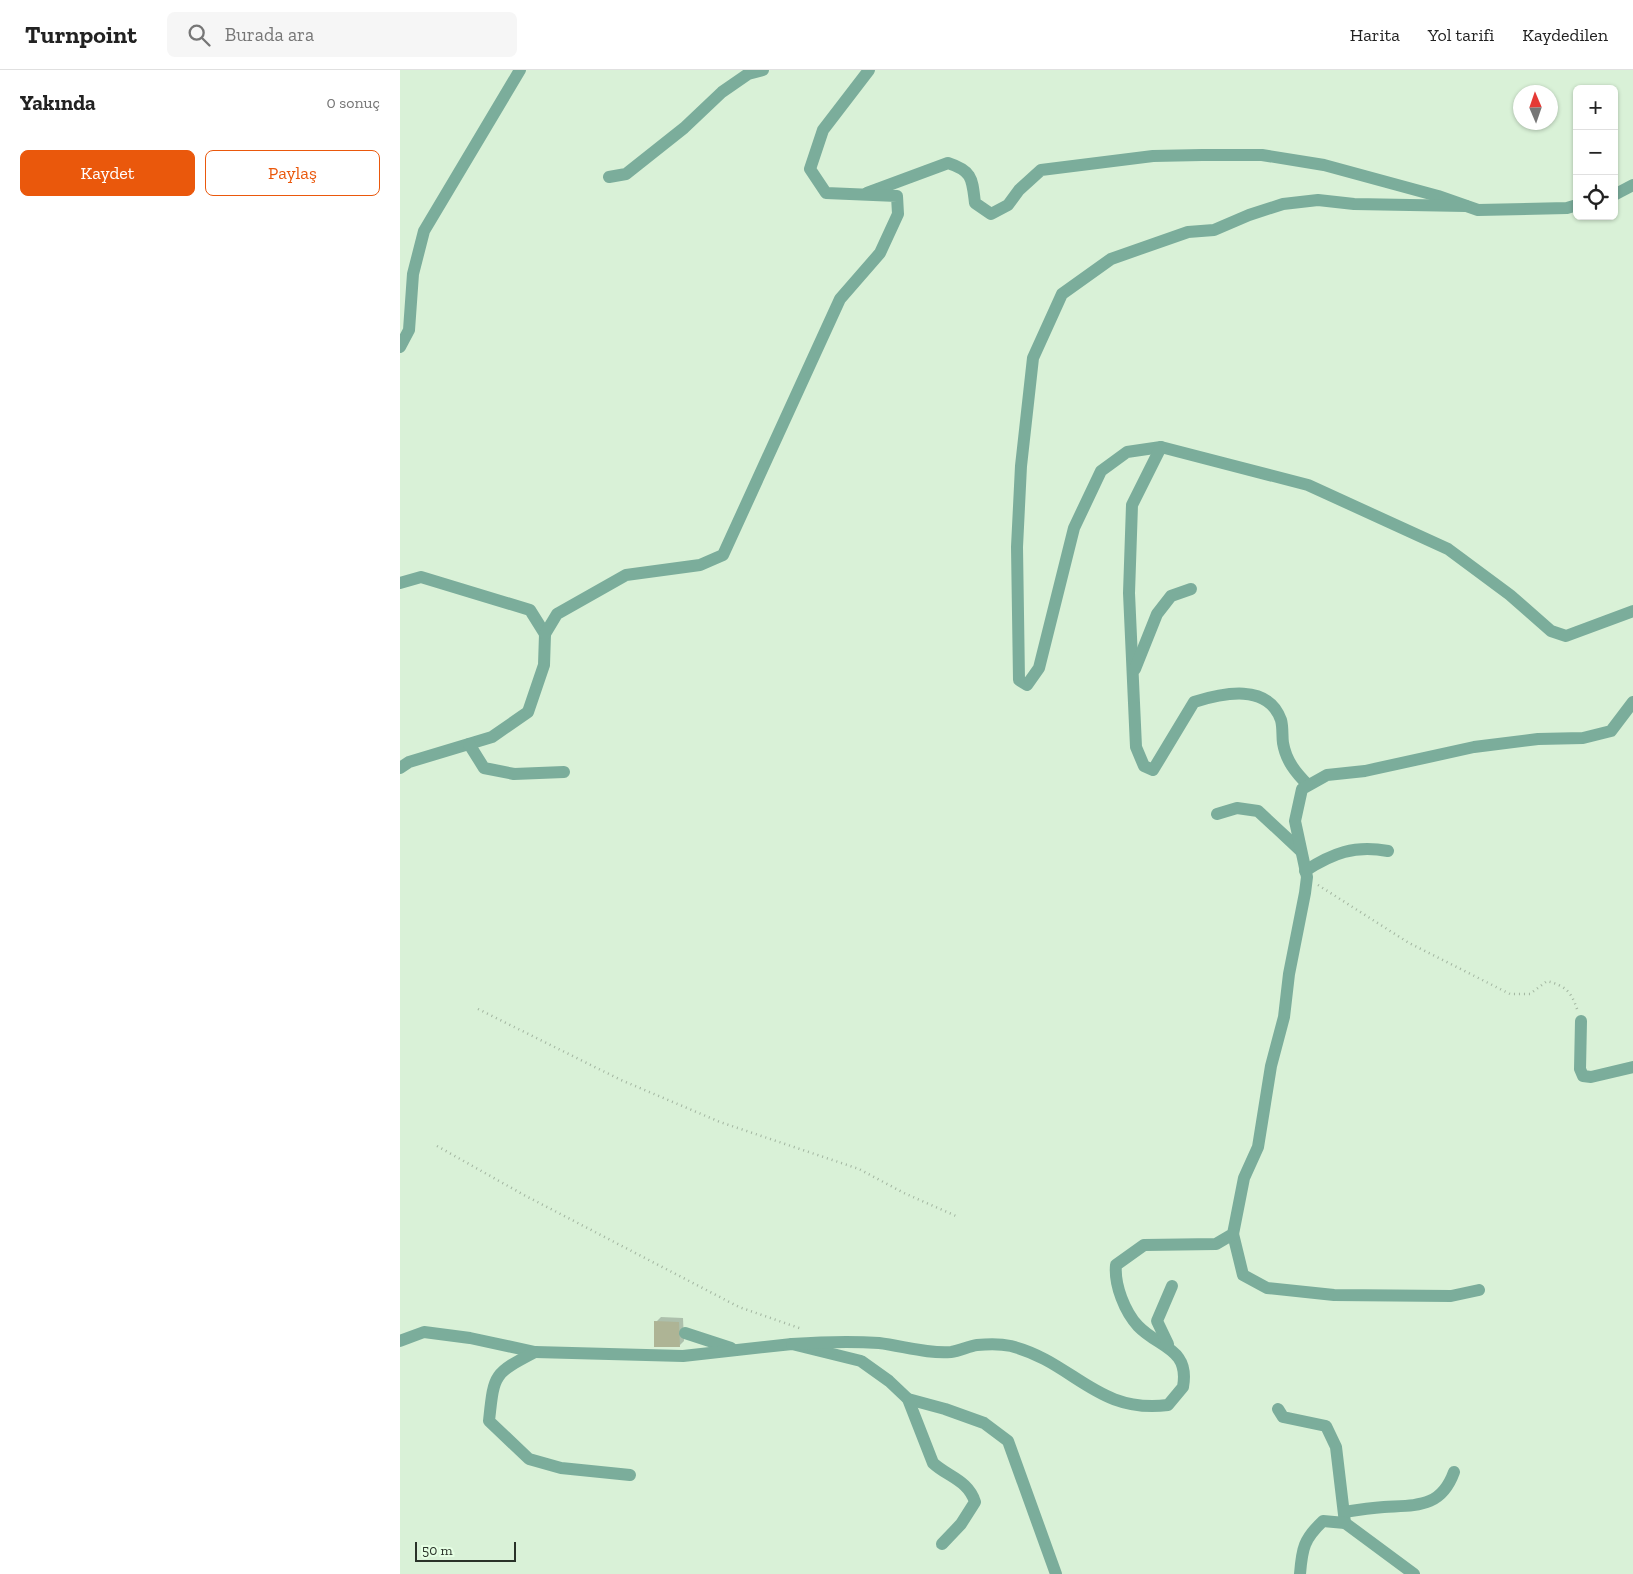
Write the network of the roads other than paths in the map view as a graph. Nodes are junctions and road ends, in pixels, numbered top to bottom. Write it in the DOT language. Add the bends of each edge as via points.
graph roads {
  1 [pos="520,70"];
  2 [pos="763,70"];
  3 [pos="869,70"];
  4 [pos="609,177"];
  5 [pos="1633,185"];
  6 [pos="1618,193"];
  7 [pos="862,194"];
  8 [pos="1466,206"];
  9 [pos="1573,206"];
  10 [pos="400,347"];
  11 [pos="1161,447"];
  12 [pos="400,583"];
  13 [pos="1191,589"];
  14 [pos="1633,611"];
  15 [pos="544,634"];
  16 [pos="1133,673"];
  17 [pos="1633,702"];
  18 [pos="469,744"];
  19 [pos="400,768"];
  20 [pos="564,772"];
  21 [pos="1308,785"];
  22 [pos="1217,814"];
  23 [pos="1301,850"];
  24 [pos="1388,851"];
  25 [pos="1306,874"];
  26 [pos="1581,1021"];
  27 [pos="1633,1067"];
  28 [pos="1233,1234"];
  29 [pos="1172,1286"];
  30 [pos="1479,1290"];
  31 [pos="685,1333"];
  32 [pos="400,1340"];
  33 [pos="792,1344"];
  34 [pos="738,1350"];
  35 [pos="1172,1351"];
  36 [pos="535,1352"];
  37 [pos="908,1400"];
  38 [pos="1278,1409"];
  39 [pos="1454,1472"];
  40 [pos="630,1475"];
  41 [pos="1345,1518"];
  42 [pos="942,1544"];
  43 [pos="1056,1574"];
  44 [pos="1300,1574"];
  45 [pos="1414,1574"];
  1 -- 10 [label="street" via="424,231 413,274 409,330"];
  2 -- 4 [label="street" via="748,74 722,92 684,128 626,174"];
  3 -- 7 [label="street" via="823,130 810,169 826,193"];
  5 -- 6 [label="street"];
  7 -- 8 [label="street" via="948,163 961,167 972,178 975,203 991,214 1008,206 1019,190 1041,170 1153,156 1262,155 1324,165"];
  7 -- 15 [label="street" via="897,196 898,214 880,253 840,299 723,555 700,565 626,575 556,614"];
  8 -- 9 [label="street" via="1478,210"];
  8 -- 11 [label="street" via="1354,204 1318,200 1283,204 1214,230 1188,232 1111,259 1062,294 1033,358 1021,466 1017,547 1019,680 1027,684 1039,668 1074,528 1101,471 1127,452"];
  11 -- 14 [label="street" via="1308,485 1448,549 1510,595 1551,631 1566,636"];
  11 -- 16 [label="street" via="1132,505 1129,593"];
  12 -- 15 [label="street" via="421,577 530,610"];
  13 -- 16 [label="street" via="1171,596 1156,614"];
  15 -- 18 [label="street" via="544,665 528,712 492,737"];
  16 -- 21 [label="street" via="1136,747 1144,766 1153,770 1194,702 1216,695 1248,693 1268,700 1281,720 1284,746 1292,768"];
  17 -- 21 [label="street" via="1611,731 1583,738 1538,739 1474,747 1365,771 1327,775"];
  18 -- 19 [label="street" via="409,762"];
  18 -- 20 [label="street" via="484,768 514,774"];
  21 -- 23 [label="street" via="1302,789 1296,821"];
  22 -- 23 [label="street" via="1237,808 1258,811"];
  23 -- 25 [label="street"];
  24 -- 25 [label="street" via="1354,850 1328,856"];
  25 -- 28 [label="street" via="1284,1016 1271,1066 1258,1147 1244,1178"];
  26 -- 27 [label="street" via="1580,1069 1583,1076"];
  28 -- 30 [label="street" via="1243,1274 1267,1288 1344,1295 1451,1296"];
  28 -- 35 [label="street" via="1216,1244 1144,1246 1116,1265 1115,1278 1120,1295 1138,1326"];
  29 -- 35 [label="street" via="1157,1321"];
  31 -- 34 [label="street"];
  32 -- 36 [label="street" via="424,1332"];
  33 -- 34 [label="street"];
  33 -- 35 [label="street" via="880,1343 952,1352 978,1345 1010,1346 1063,1370 1102,1396 1126,1405 1152,1407 1168,1405 1183,1387 1183,1366"];
  33 -- 37 [label="street" via="861,1361"];
  34 -- 36 [label="street" via="683,1356"];
  36 -- 40 [label="street" via="504,1368 494,1384 489,1421 529,1459 561,1468"];
  37 -- 42 [label="street" via="933,1463 961,1480 972,1491 975,1502 961,1524"];
  37 -- 43 [label="street" via="984,1422 1008,1441"];
  38 -- 41 [label="street" via="1283,1417 1326,1426 1336,1447"];
  39 -- 41 [label="street" via="1448,1488 1416,1507 1383,1507"];
  41 -- 44 [label="street" via="1323,1521 1309,1534 1302,1551"];
  41 -- 45 [label="street"];
}
